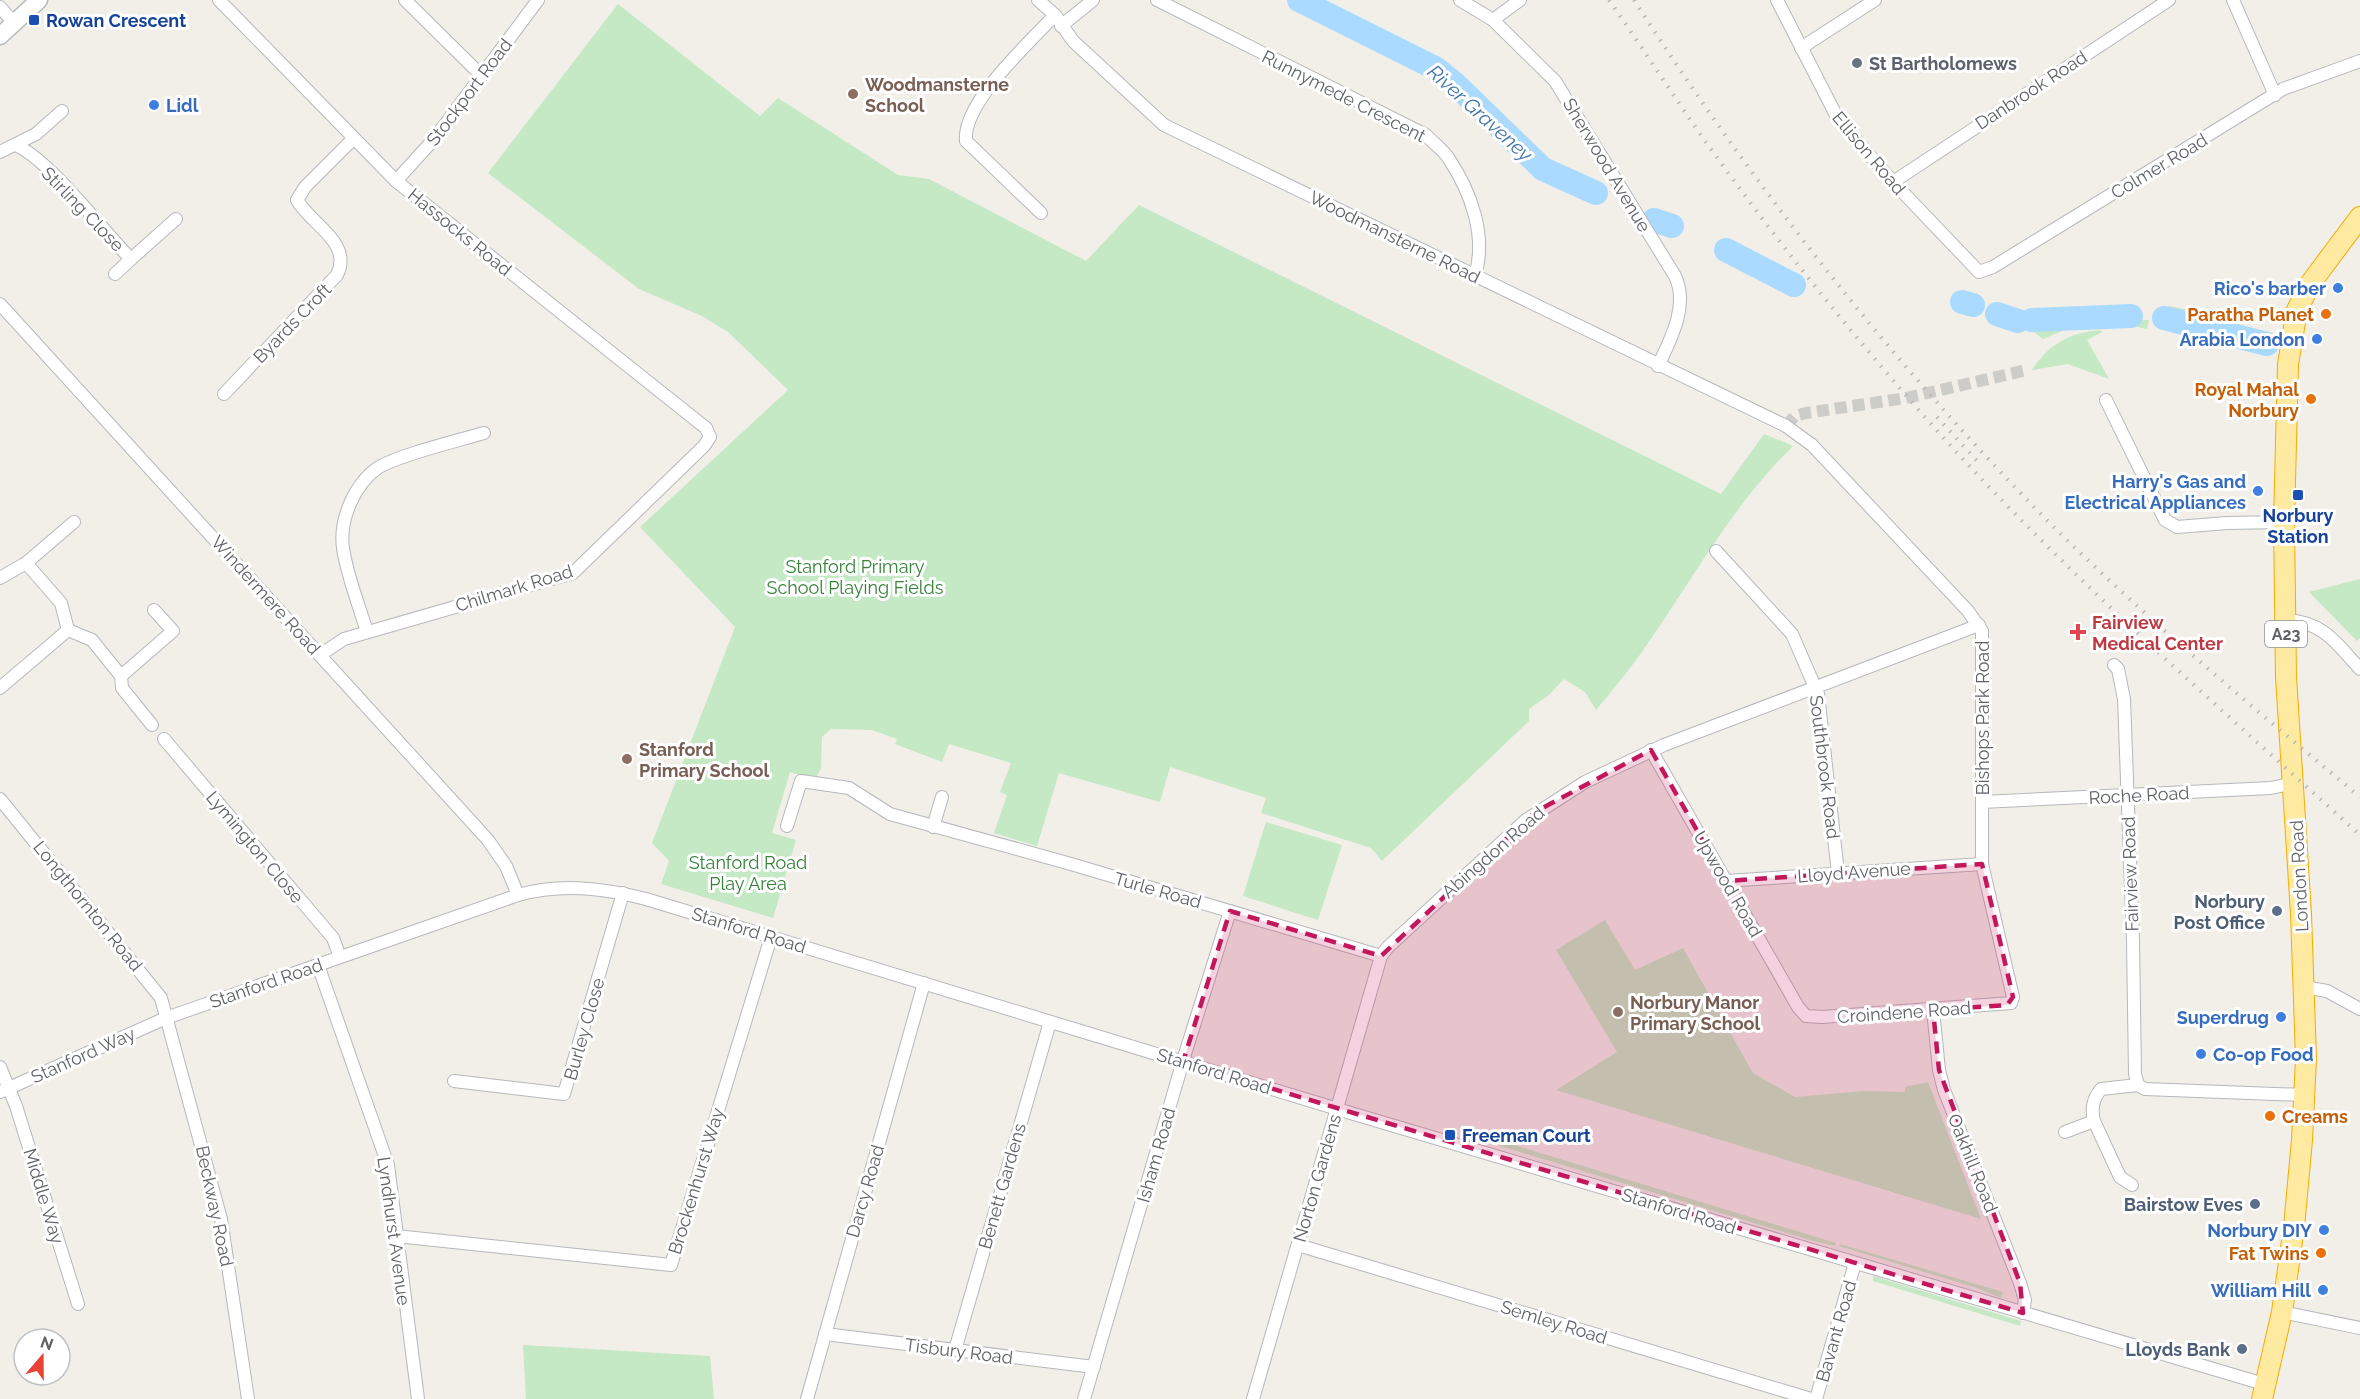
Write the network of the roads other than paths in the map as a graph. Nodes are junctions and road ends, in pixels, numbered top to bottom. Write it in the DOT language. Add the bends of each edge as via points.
graph roads {
  1 [pos="39,0"];
  2 [pos="219,0"];
  3 [pos="405,0"];
  4 [pos="538,0"];
  5 [pos="1038,0"];
  6 [pos="1093,0"];
  7 [pos="1157,0"];
  8 [pos="1460,0"];
  9 [pos="1520,0"];
  10 [pos="1777,0"];
  11 [pos="1875,0"];
  12 [pos="2169,0"];
  13 [pos="2233,0"];
  14 [pos="0,7"];
  15 [pos="1058,20"];
  16 [pos="1493,20"];
  17 [pos="14,23"];
  18 [pos="0,36"];
  19 [pos="1801,48"];
  20 [pos="2360,61"];
  21 [pos="482,76"];
  22 [pos="2275,94"];
  23 [pos="62,111"];
  24 [pos="354,138"];
  25 [pos="15,145"];
  26 [pos="0,152"];
  27 [pos="396,181"];
  28 [pos="1893,182"];
  29 [pos="1041,213"];
  30 [pos="2360,217"];
  31 [pos="176,219"];
  32 [pos="131,259"];
  33 [pos="1965,260"];
  34 [pos="115,274"];
  35 [pos="1475,276"];
  36 [pos="0,304"];
  37 [pos="1658,366"];
  38 [pos="224,394"];
  39 [pos="2106,400"];
  40 [pos="1786,426"];
  41 [pos="484,433"];
  42 [pos="704,446"];
  43 [pos="74,522"];
  44 [pos="2284,522"];
  45 [pos="1716,551"];
  46 [pos="26,563"];
  47 [pos="0,578"];
  48 [pos="154,610"];
  49 [pos="2286,620"];
  50 [pos="1979,625"];
  51 [pos="68,630"];
  52 [pos="367,632"];
  53 [pos="320,655"];
  54 [pos="2114,665"];
  55 [pos="2360,669"];
  56 [pos="121,676"];
  57 [pos="1815,687"];
  58 [pos="0,688"];
  59 [pos="152,725"];
  60 [pos="164,740"];
  61 [pos="1651,750"];
  62 [pos="2294,783"];
  63 [pos="2127,796"];
  64 [pos="942,797"];
  65 [pos="0,799"];
  66 [pos="1983,802"];
  67 [pos="787,826"];
  68 [pos="933,827"];
  69 [pos="1982,864"];
  70 [pos="1838,873"];
  71 [pos="1726,881"];
  72 [pos="623,893"];
  73 [pos="518,895"];
  74 [pos="1230,911"];
  75 [pos="771,937"];
  76 [pos="1381,956"];
  77 [pos="340,957"];
  78 [pos="318,965"];
  79 [pos="924,983"];
  80 [pos="2304,987"];
  81 [pos="2001,1005"];
  82 [pos="2360,1009"];
  83 [pos="1933,1010"];
  84 [pos="1806,1016"];
  85 [pos="166,1017"];
  86 [pos="1050,1022"];
  87 [pos="1183,1062"];
  88 [pos="0,1067"];
  89 [pos="454,1081"];
  90 [pos="2138,1085"];
  91 [pos="4,1090"];
  92 [pos="2304,1095"];
  93 [pos="1337,1109"];
  94 [pos="2094,1121"];
  95 [pos="2065,1132"];
  96 [pos="2132,1185"];
  97 [pos="396,1236"];
  98 [pos="1298,1245"];
  99 [pos="1856,1263"];
  100 [pos="78,1304"];
  101 [pos="2282,1312"];
  102 [pos="2023,1313"];
  103 [pos="2360,1328"];
  104 [pos="825,1334"];
  105 [pos="955,1350"];
  106 [pos="1094,1367"];
  107 [pos="2263,1392"];
  108 [pos="248,1399"];
  109 [pos="418,1399"];
  110 [pos="807,1399"];
  111 [pos="1084,1399"];
  112 [pos="1253,1399"];
  113 [pos="1811,1399"];
  114 [pos="1816,1399"];
  1 -- 17 [label="main road"];
  2 -- 24 [label="street, Hassocks Road"];
  3 -- 21 [label="street"];
  4 -- 21 [label="street, Stockport Road"];
  5 -- 15 [label="street, Woodmansterne Road"];
  6 -- 15 [label="street"];
  7 -- 35 [label="street, Runnymede Crescent" via="1426,135 1449,157 1474,212 1479,250"];
  8 -- 16 [label="street, Sherwood Avenue"];
  9 -- 16 [label="street"];
  10 -- 19 [label="street, Ellison Road"];
  11 -- 19 [label="street"];
  12 -- 28 [label="street, Danbrook Road"];
  13 -- 22 [label="street"];
  14 -- 17 [label="street"];
  15 -- 29 [label="street" via="999,74 964,130 966,141"];
  15 -- 35 [label="street, Woodmansterne Road" via="1073,41 1164,125"];
  16 -- 37 [label="street, Sherwood Avenue" via="1556,81 1680,287 1678,317"];
  17 -- 18 [label="main road"];
  19 -- 28 [label="street, Ellison Road" via="1835,114"];
  20 -- 22 [label="street, Colmer Road"];
  21 -- 27 [label="street, Stockport Road"];
  22 -- 33 [label="street, Colmer Road" via="1983,272"];
  23 -- 25 [label="street" via="36,134"];
  24 -- 27 [label="street, Hassocks Road"];
  24 -- 38 [label="street, Byards Croft" via="297,200 340,249 338,275"];
  25 -- 26 [label="street"];
  25 -- 32 [label="street, Stirling Close" via="28,152 70,192"];
  27 -- 42 [label="street, Hassocks Road" via="706,428 710,437"];
  28 -- 33 [label="street, Ellison Road"];
  30 -- 44 [label="highway, London Road / A23" via="2310,284 2298,310 2289,351"];
  31 -- 32 [label="street, Stirling Close"];
  32 -- 34 [label="street"];
  35 -- 37 [label="street, Woodmansterne Road"];
  36 -- 53 [label="street, Windermere Road"];
  37 -- 40 [label="street, Woodmansterne Road"];
  39 -- 44 [label="street" via="2170,525"];
  40 -- 50 [label="street, Bishops Park Road" via="1812,445"];
  41 -- 52 [label="street" via="381,466 355,495 344,522 343,545"];
  42 -- 52 [label="street, Chilmark Road" via="573,573"];
  43 -- 46 [label="street"];
  44 -- 49 [label="highway, London Road / A23"];
  45 -- 57 [label="street, Southbrook Road" via="1792,634"];
  46 -- 47 [label="street"];
  46 -- 51 [label="street" via="60,603"];
  48 -- 56 [label="street" via="173,631"];
  49 -- 55 [label="street" via="2320,627"];
  49 -- 62 [label="highway, London Road / A23"];
  50 -- 57 [label="street, Abingdon Road"];
  50 -- 66 [label="street, Bishops Park Road" via="1983,642"];
  51 -- 56 [label="street" via="92,640"];
  51 -- 58 [label="street"];
  52 -- 53 [label="street, Chilmark Road" via="336,642"];
  53 -- 73 [label="street, Windermere Road" via="493,846"];
  54 -- 63 [label="street, Fairview Road" via="2124,699"];
  56 -- 59 [label="street" via="122,688"];
  57 -- 61 [label="street, Abingdon Road"];
  57 -- 70 [label="street, Southbrook Road"];
  60 -- 77 [label="street, Lymington Close" via="333,938"];
  61 -- 71 [label="street, Upwood Road"];
  61 -- 76 [label="street, Abingdon Road" via="1535,812"];
  62 -- 63 [label="street, Roche Road" via="2271,789"];
  62 -- 80 [label="highway, London Road / A23"];
  63 -- 66 [label="street, Roche Road"];
  63 -- 90 [label="street, Fairview Road" via="2134,1074"];
  64 -- 68 [label="street"];
  65 -- 85 [label="street, Longthornton Road" via="156,990"];
  66 -- 69 [label="street, Bishops Park Road"];
  67 -- 68 [label="street, Turle Road" via="801,781 849,788 885,812"];
  68 -- 74 [label="street, Turle Road"];
  69 -- 70 [label="street, Lloyd Avenue"];
  69 -- 81 [label="street, Bishops Park Road" via="2013,998 2011,1003"];
  70 -- 71 [label="street, Lloyd Avenue"];
  71 -- 84 [label="street, Upwood Road"];
  72 -- 73 [label="street, Stanford Road" via="560,887"];
  72 -- 75 [label="street, Stanford Road"];
  72 -- 89 [label="street, Burley Close" via="564,1094"];
  73 -- 77 [label="street, Stanford Road"];
  74 -- 76 [label="street, Turle Road"];
  74 -- 87 [label="street, Isham Road"];
  75 -- 79 [label="street, Stanford Road"];
  75 -- 97 [label="street, Brockenhurst Way" via="671,1265"];
  76 -- 93 [label="street, Norton Gardens"];
  77 -- 78 [label="street, Stanford Road"];
  78 -- 85 [label="street, Stanford Road"];
  78 -- 97 [label="street, Lyndhurst Avenue" via="388,1165"];
  79 -- 86 [label="street, Stanford Road"];
  79 -- 104 [label="street, Darcy Road"];
  80 -- 82 [label="street" via="2327,991"];
  80 -- 92 [label="highway, London Road / A23"];
  81 -- 83 [label="street, Croindene Road"];
  83 -- 84 [label="street, Croindene Road"];
  83 -- 102 [label="street, Oakhill Road" via="1944,1090 2020,1282 2025,1300"];
  85 -- 91 [label="street, Stanford Way"];
  85 -- 108 [label="street, Beckway Road" via="221,1219"];
  86 -- 87 [label="street, Stanford Road"];
  86 -- 105 [label="street, Benett Gardens"];
  87 -- 93 [label="street, Stanford Road"];
  87 -- 106 [label="street, Isham Road"];
  88 -- 91 [label="street, Middle Way"];
  90 -- 92 [label="street" via="2145,1089"];
  90 -- 94 [label="street" via="2101,1089 2094,1098"];
  91 -- 100 [label="street, Middle Way"];
  92 -- 101 [label="highway, London Road / A23" via="2294,1227"];
  93 -- 98 [label="street, Norton Gardens"];
  93 -- 99 [label="street, Stanford Road"];
  94 -- 95 [label="street"];
  94 -- 96 [label="street" via="2120,1177"];
  97 -- 109 [label="street, Lyndhurst Avenue"];
  98 -- 112 [label="street, Norton Gardens"];
  98 -- 113 [label="street, Semley Road"];
  99 -- 102 [label="street, Stanford Road"];
  99 -- 114 [label="street, Bavant Road"];
  101 -- 103 [label="street"];
  101 -- 107 [label="highway, London Road / A23"];
  102 -- 107 [label="street, Stanford Road"];
  104 -- 105 [label="street, Tisbury Road"];
  104 -- 110 [label="street, Darcy Road"];
  105 -- 106 [label="street, Tisbury Road"];
  106 -- 111 [label="street, Isham Road"];
}
